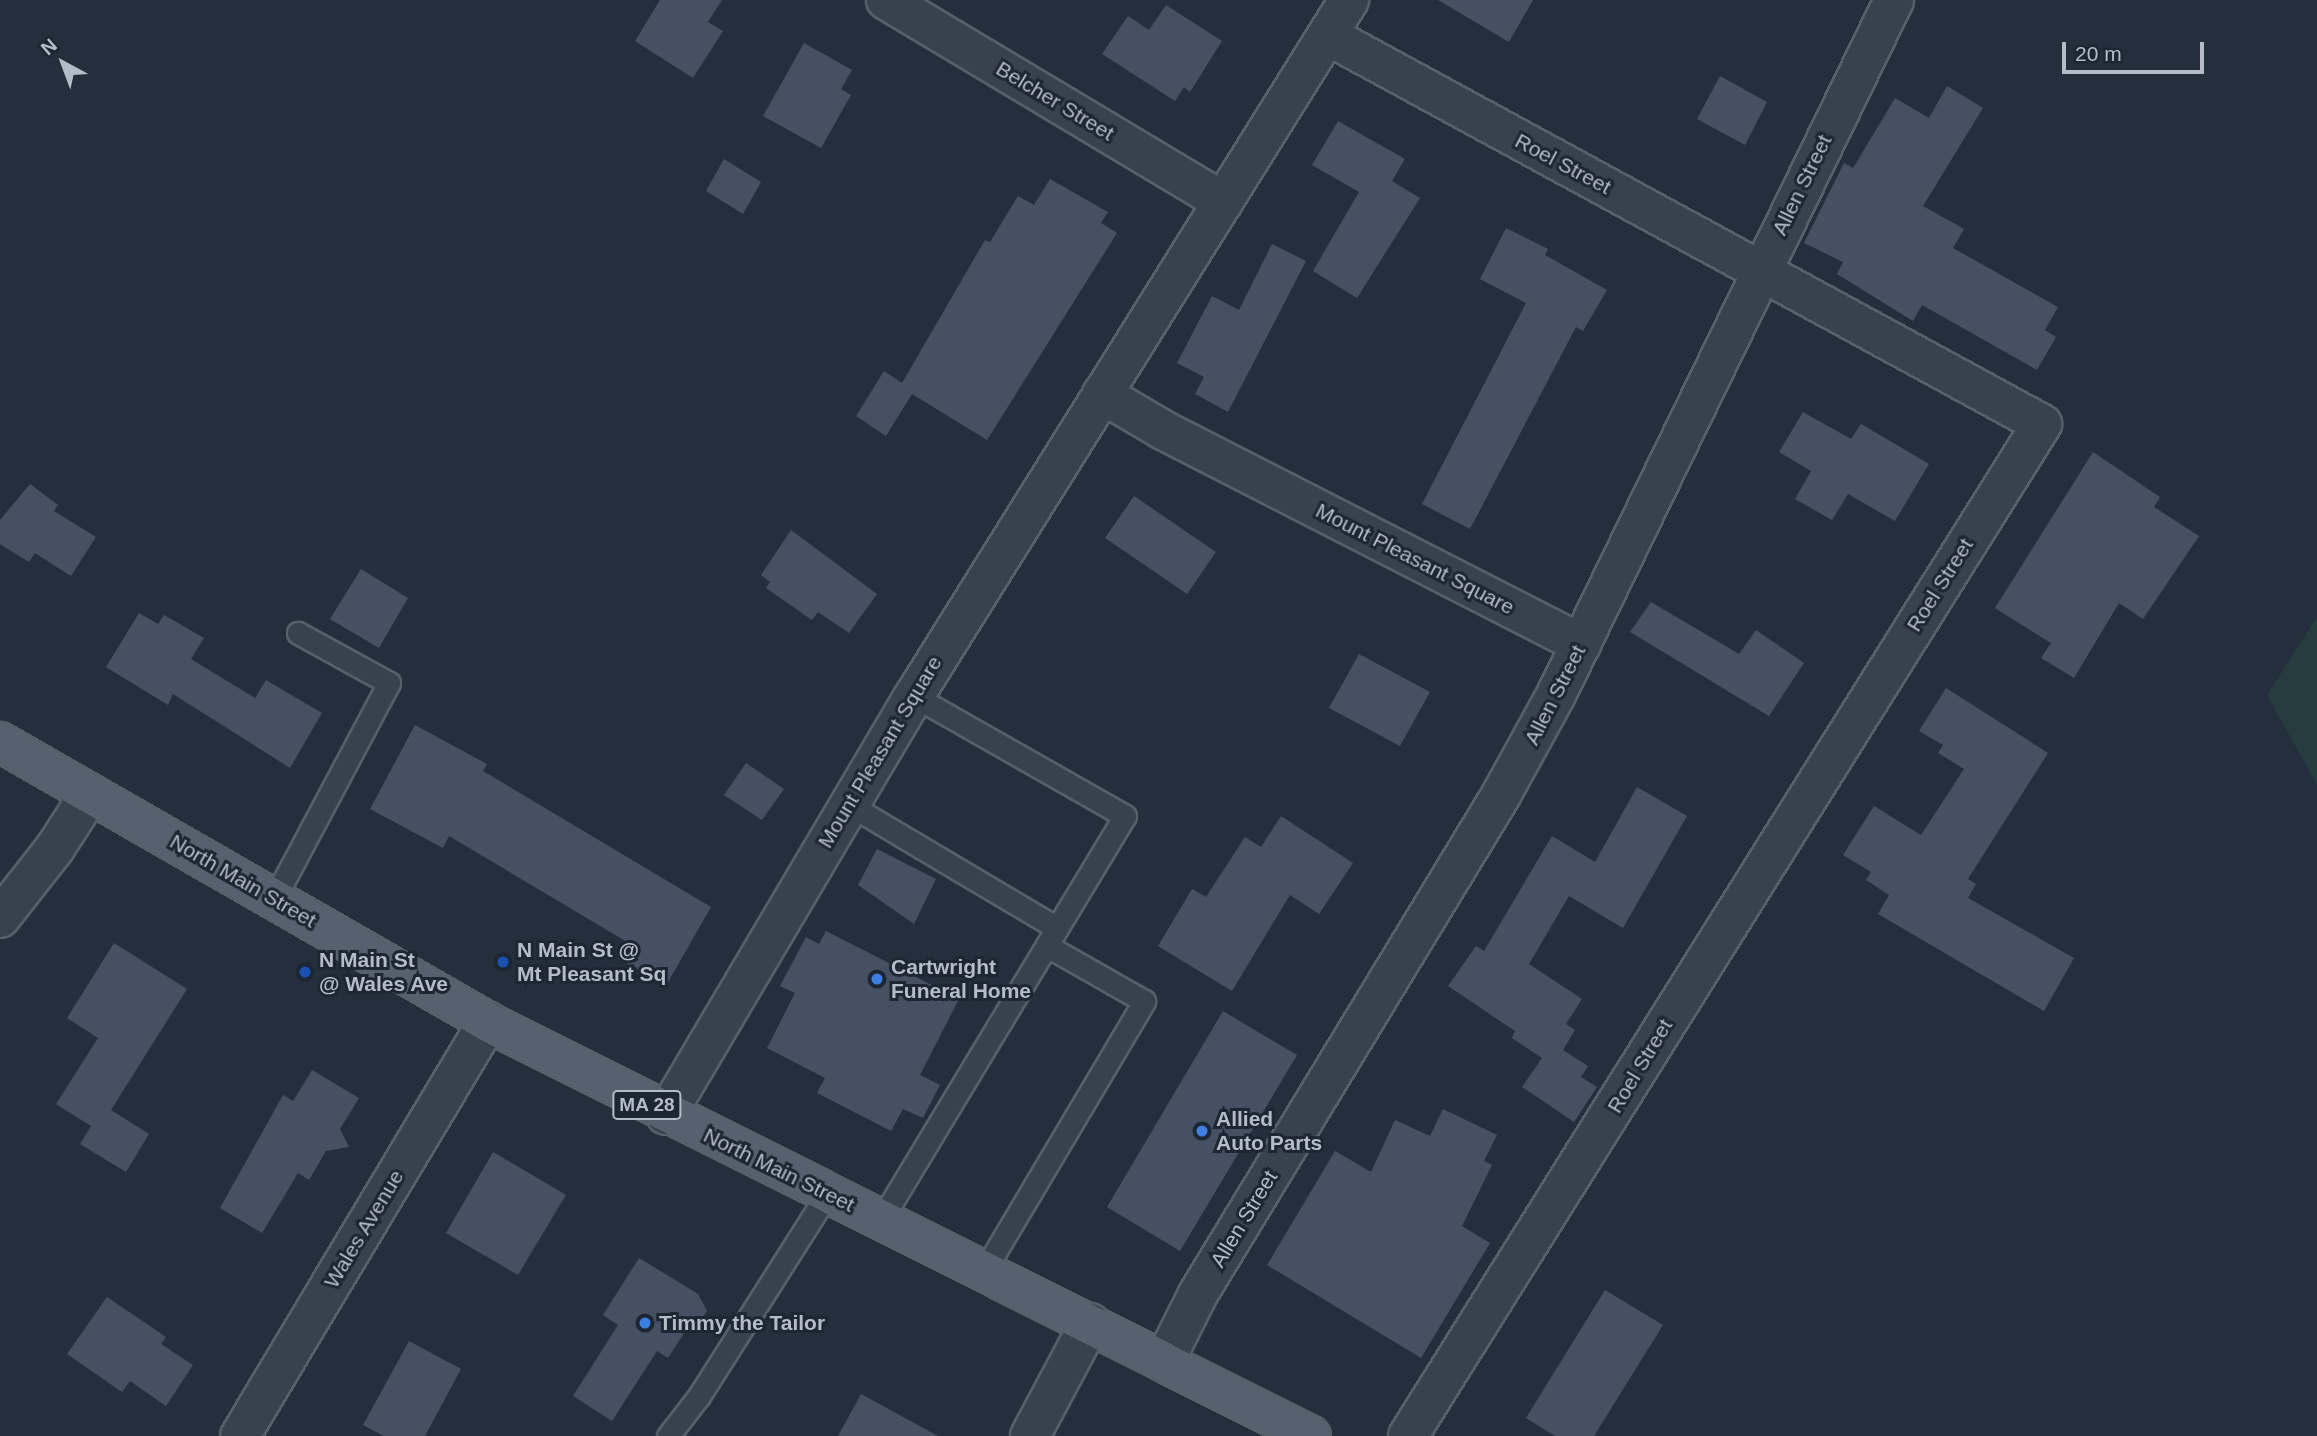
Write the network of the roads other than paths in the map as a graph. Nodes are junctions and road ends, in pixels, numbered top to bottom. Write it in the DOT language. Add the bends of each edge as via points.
graph roads {
  1 [pos="886,0"];
  2 [pos="1349,0"];
  3 [pos="1894,0"];
  4 [pos="1327,35"];
  5 [pos="1223,202"];
  6 [pos="1760,270"];
  7 [pos="1102,394"];
  8 [pos="298,633"];
  9 [pos="1581,644"];
  10 [pos="914,696"];
  11 [pos="0,741"];
  12 [pos="90,794"];
  13 [pos="848,804"];
  14 [pos="274,900"];
  15 [pos="0,918"];
  16 [pos="1052,937"];
  17 [pos="488,1022"];
  18 [pos="666,1115"];
  19 [pos="827,1194"];
  20 [pos="881,1220"];
  21 [pos="984,1271"];
  22 [pos="1090,1323"];
  23 [pos="1164,1362"];
  24 [pos="240,1436"];
  25 [pos="668,1436"];
  26 [pos="1030,1436"];
  27 [pos="1311,1436"];
  28 [pos="1408,1436"];
  1 -- 5 [label="street, Belcher Street"];
  2 -- 4 [label="street, Mount Pleasant Square"];
  3 -- 6 [label="street, Allen Street"];
  4 -- 5 [label="street, Mount Pleasant Square"];
  4 -- 6 [label="street, Roel Street"];
  5 -- 7 [label="street, Mount Pleasant Square"];
  6 -- 9 [label="street, Allen Street"];
  6 -- 28 [label="street, Roel Street" via="2042,424"];
  7 -- 9 [label="street, Mount Pleasant Square" via="1163,430"];
  7 -- 10 [label="street, Mount Pleasant Square"];
  8 -- 14 [label="lane" via="389,683"];
  9 -- 23 [label="street, Allen Street" via="1501,795 1198,1294"];
  10 -- 13 [label="street, Mount Pleasant Square"];
  10 -- 16 [label="lane" via="1125,816"];
  11 -- 12 [label="main road, North Main Street / MA 28"];
  12 -- 14 [label="main road, North Main Street / MA 28"];
  12 -- 15 [label="street"];
  13 -- 16 [label="lane"];
  13 -- 18 [label="street, Mount Pleasant Square"];
  14 -- 17 [label="main road, North Main Street / MA 28"];
  16 -- 20 [label="lane"];
  16 -- 21 [label="lane" via="1144,1001"];
  17 -- 18 [label="main road, North Main Street / MA 28"];
  17 -- 24 [label="street, Wales Avenue"];
  18 -- 19 [label="main road, North Main Street / MA 28"];
  19 -- 20 [label="main road, North Main Street / MA 28"];
  19 -- 25 [label="lane" via="699,1396"];
  20 -- 21 [label="main road, North Main Street / MA 28"];
  21 -- 22 [label="main road, North Main Street / MA 28"];
  22 -- 23 [label="main road, North Main Street / MA 28"];
  22 -- 26 [label="street"];
  23 -- 27 [label="main road, North Main Street / MA 28"];
}
